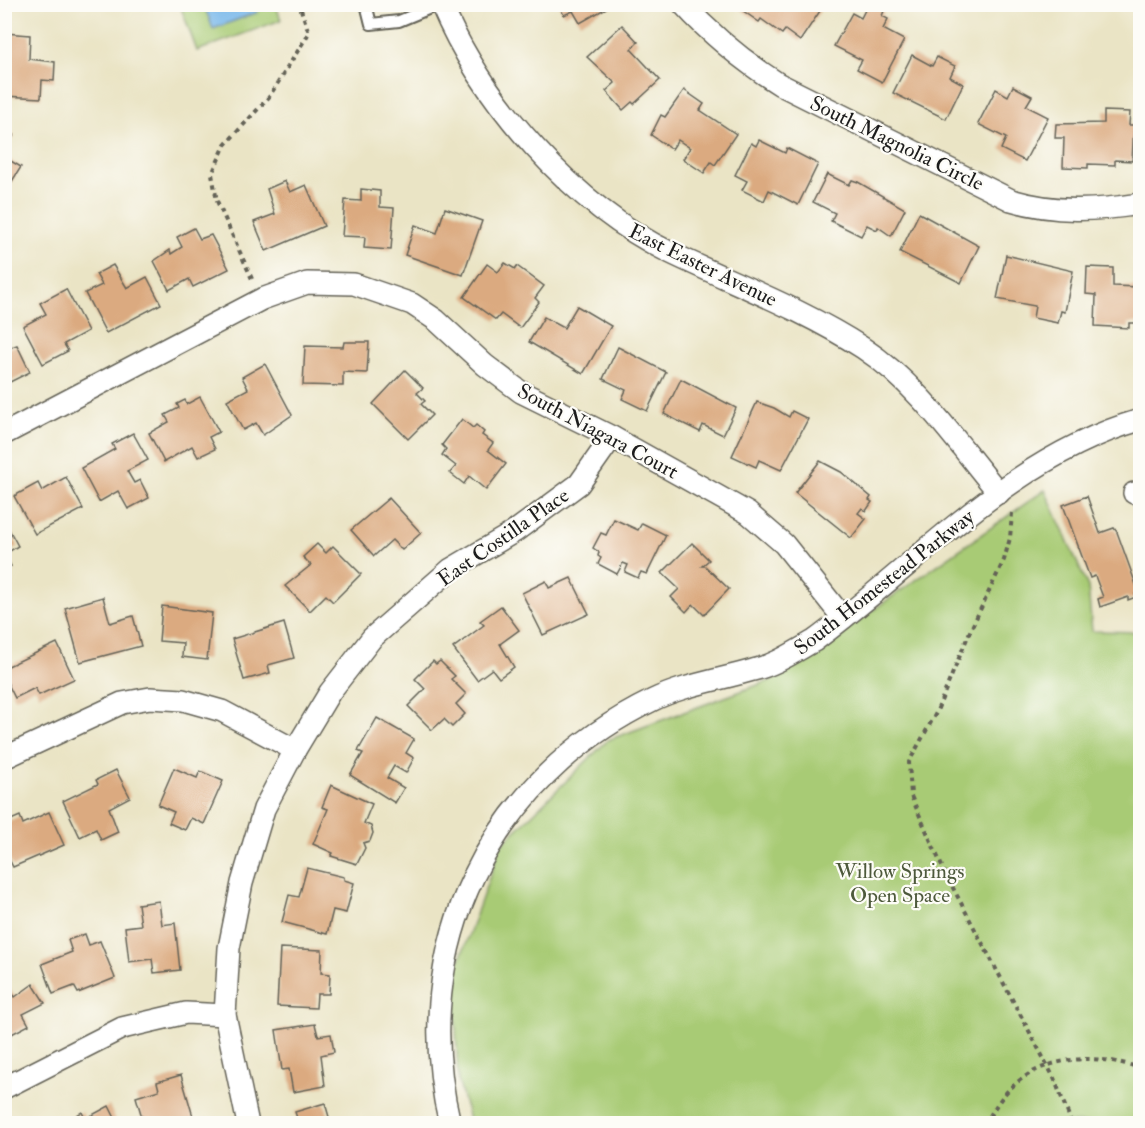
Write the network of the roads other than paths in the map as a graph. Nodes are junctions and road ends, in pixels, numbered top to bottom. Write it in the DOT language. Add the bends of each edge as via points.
graph roads {
  1 [pos="366,4"];
  2 [pos="441,4"];
  3 [pos="682,4"];
  4 [pos="1140,204"];
  5 [pos="1140,420"];
  6 [pos="4,434"];
  7 [pos="612,437"];
  8 [pos="999,493"];
  9 [pos="843,618"];
  10 [pos="295,750"];
  11 [pos="4,758"];
  12 [pos="225,1015"];
  13 [pos="4,1088"];
  14 [pos="248,1124"];
  15 [pos="450,1124"];
  1 -- 2 [label="lane" via="371,24 399,21"];
  2 -- 8 [label="street, East Easter Avenue" via="457,42 484,84 566,179 618,223 669,253 760,292 863,348 919,396"];
  3 -- 4 [label="street, South Magnolia Circle" via="708,33 779,84 1011,200 1042,209 1110,209"];
  5 -- 8 [label="street, South Homestead Parkway" via="1062,451 1022,474"];
  6 -- 7 [label="street, South Niagara Court" via="262,299 307,283 354,284 412,304 521,392"];
  7 -- 9 [label="street, South Niagara Court" via="748,513 784,544"];
  7 -- 10 [label="street, East Costilla Place" via="579,484 514,532 452,569 372,638 330,692"];
  8 -- 9 [label="street, South Homestead Parkway"];
  9 -- 15 [label="street, South Homestead Parkway" via="784,658 655,699 615,720 587,738 526,798 498,836 465,893 451,930 437,1028"];
  10 -- 11 [label="street" via="222,711 183,700 150,698 122,703"];
  10 -- 12 [label="street, East Costilla Place" via="264,809 242,883 229,948"];
  12 -- 13 [label="street" via="186,1013 122,1028"];
  12 -- 14 [label="street, East Costilla Place"];
}
